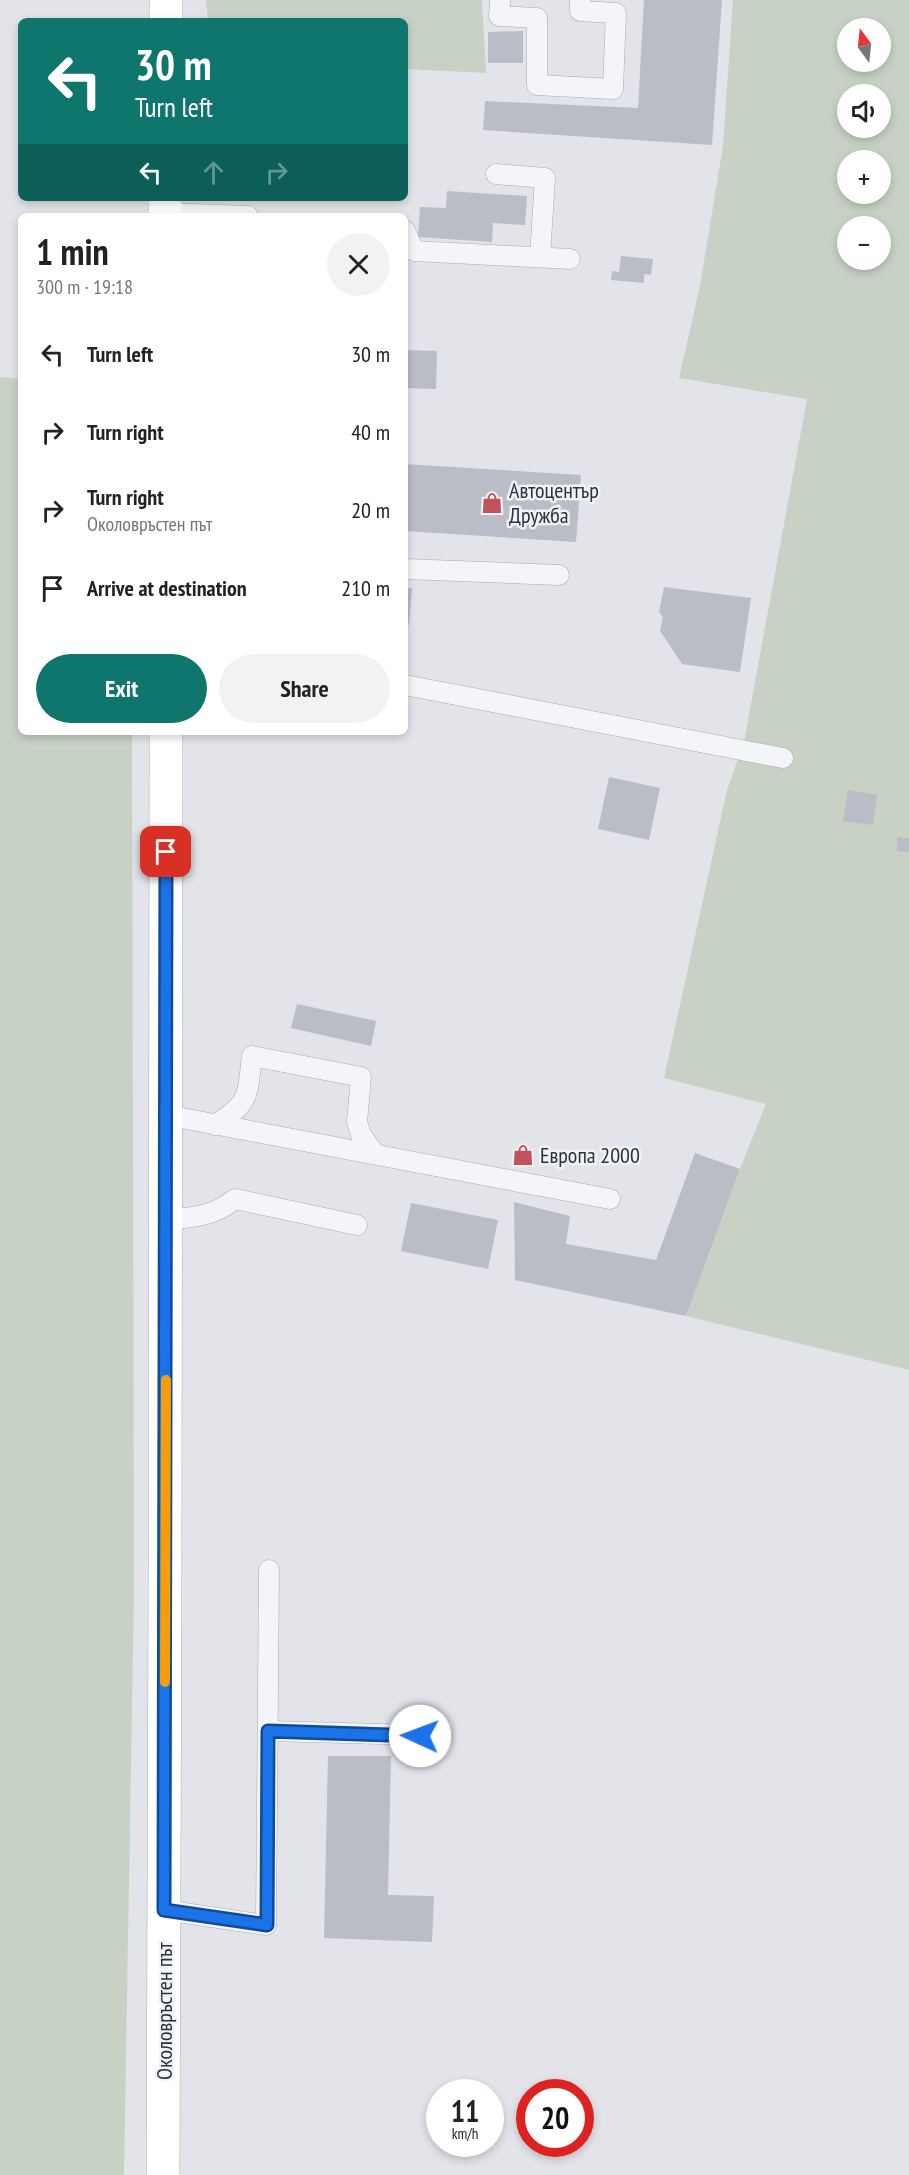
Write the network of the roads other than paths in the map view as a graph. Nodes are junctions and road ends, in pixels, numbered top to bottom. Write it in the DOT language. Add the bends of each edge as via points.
graph roads {
  1 [pos="166,0"];
  2 [pos="500,0"];
  3 [pos="580,0"];
  4 [pos="165,18"];
  5 [pos="496,174"];
  6 [pos="165,209"];
  7 [pos="212,213"];
  8 [pos="408,238"];
  9 [pos="540,257"];
  10 [pos="570,259"];
  11 [pos="408,569"];
  12 [pos="559,575"];
  13 [pos="408,686"];
  14 [pos="166,735"];
  15 [pos="783,758"];
  16 [pos="166,1115"];
  17 [pos="215,1125"];
  18 [pos="375,1155"];
  19 [pos="610,1199"];
  20 [pos="166,1220"];
  21 [pos="357,1224"];
  22 [pos="269,1570"];
  23 [pos="268,1731"];
  24 [pos="420,1736"];
  25 [pos="164,1910"];
  26 [pos="163,2175"];
  1 -- 4 [label="main road"];
  2 -- 3 [label="lane" via="499,16 537,18 537,85 613,89 616,13 580,11"];
  5 -- 9 [label="lane" via="545,178"];
  6 -- 7 [label="lane"];
  8 -- 9 [label="lane" via="414,251"];
  9 -- 10 [label="lane"];
  11 -- 12 [label="lane"];
  13 -- 15 [label="lane"];
  14 -- 16 [label="main road, Околовръстен път"];
  16 -- 17 [label="lane"];
  16 -- 20 [label="main road, Околовръстен път"];
  17 -- 18 [label="lane"];
  17 -- 18 [label="lane" via="247,1098 252,1056 361,1077 357,1122"];
  18 -- 19 [label="lane"];
  20 -- 21 [label="lane" via="207,1215 235,1200"];
  20 -- 25 [label="main road, Околовръстен път"];
  22 -- 23 [label="lane"];
  23 -- 24 [label="lane"];
  23 -- 25 [label="lane" via="267,1925"];
  25 -- 26 [label="main road, Околовръстен път"];
}
